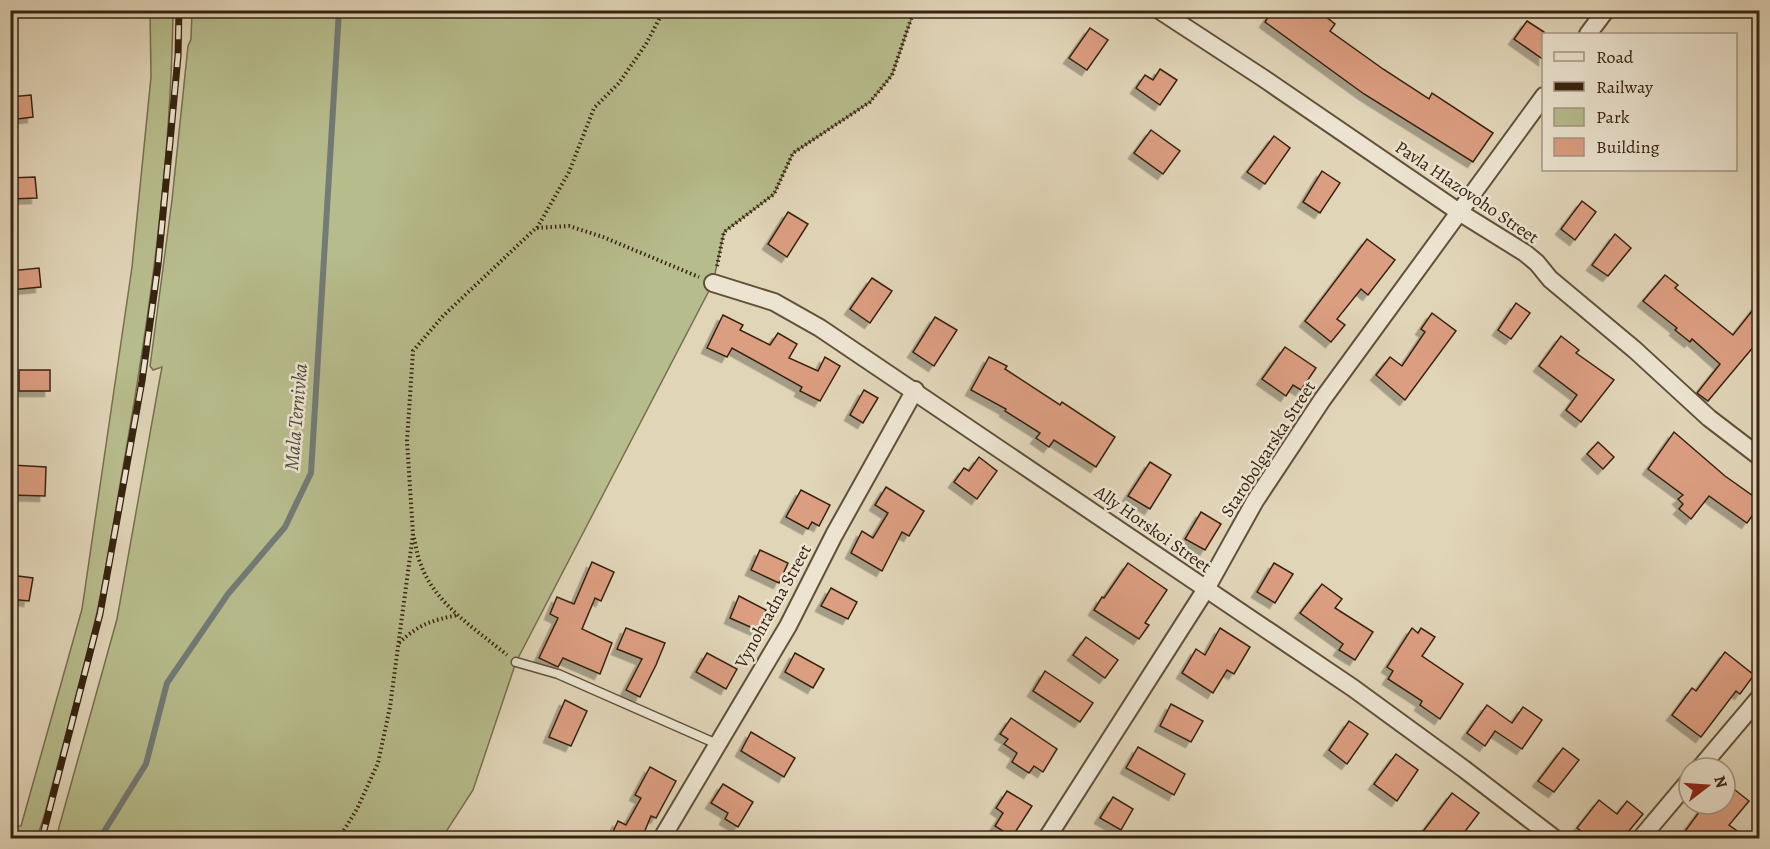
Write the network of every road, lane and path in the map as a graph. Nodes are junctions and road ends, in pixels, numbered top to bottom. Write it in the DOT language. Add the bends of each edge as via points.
graph roads {
  1 [pos="664,10"];
  2 [pos="914,10"];
  3 [pos="1159,10"];
  4 [pos="1606,10"];
  5 [pos="1589,33"];
  6 [pos="1542,99"];
  7 [pos="1459,212"];
  8 [pos="536,228"];
  9 [pos="713,283"];
  10 [pos="915,390"];
  11 [pos="1760,457"];
  12 [pos="413,534"];
  13 [pos="1206,589"];
  14 [pos="459,615"];
  15 [pos="398,645"];
  16 [pos="516,662"];
  17 [pos="1760,697"];
  18 [pos="717,744"];
  19 [pos="1710,756"];
  20 [pos="1677,795"];
  21 [pos="339,838"];
  22 [pos="662,838"];
  23 [pos="1047,838"];
  24 [pos="1554,838"];
  25 [pos="1641,838"];
  1 -- 8 [label="path" via="619,83 594,108 569,172"];
  2 -- 9 [label="path" via="892,75 870,102 793,153 774,194 724,232"];
  3 -- 7 [label="street, Pavla Hlazovoho Street"];
  4 -- 5 [label="street"];
  6 -- 7 [label="street, Starobolgarska Street"];
  7 -- 11 [label="street, Pavla Hlazovoho Street" via="1525,253 1709,418"];
  7 -- 13 [label="street, Starobolgarska Street" via="1316,409 1255,501"];
  8 -- 9 [label="path" via="569,226"];
  8 -- 12 [label="path" via="443,316 413,351 407,441"];
  9 -- 10 [label="street, Ally Horskoi Street" via="774,302"];
  10 -- 13 [label="street, Ally Horskoi Street"];
  10 -- 18 [label="street, Vynohradna Street" via="788,626"];
  12 -- 14 [label="path" via="421,566 437,593"];
  12 -- 15 [label="path"];
  13 -- 23 [label="street, Starobolgarska Street"];
  13 -- 24 [label="street, Ally Horskoi Street" via="1353,688"];
  14 -- 15 [label="path" via="412,630"];
  14 -- 16 [label="path"];
  15 -- 21 [label="path" via="378,763 357,810"];
  16 -- 18 [label="lane" via="558,674"];
  17 -- 19 [label="street"];
  18 -- 22 [label="street, Vynohradna Street"];
  20 -- 25 [label="street"];
}
